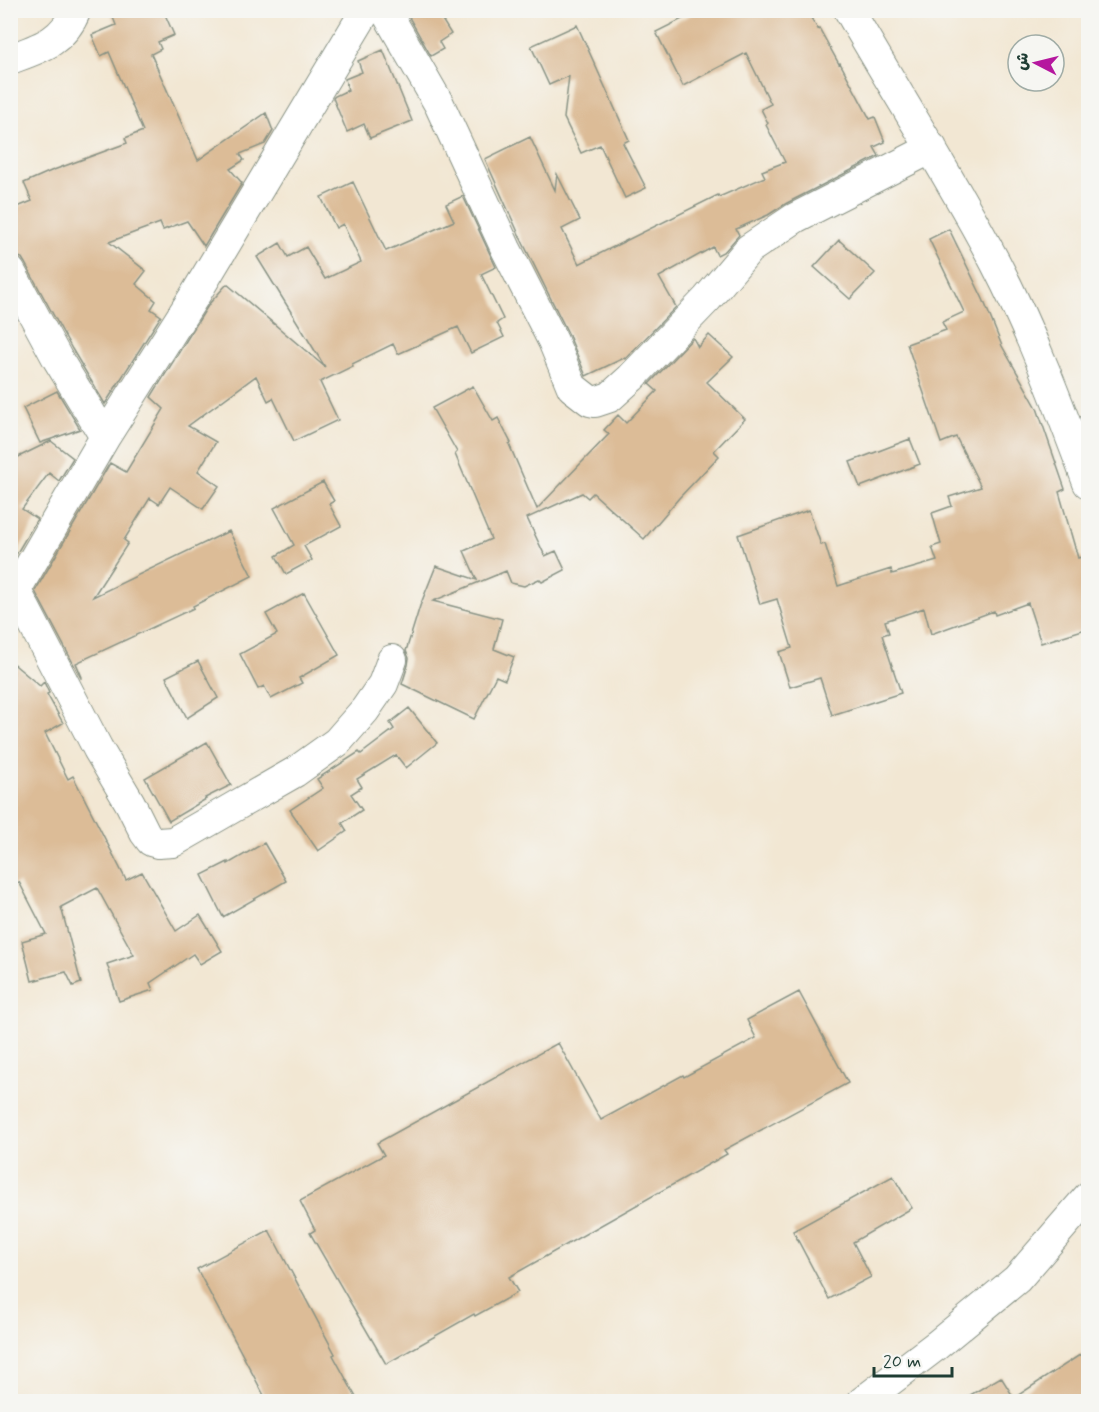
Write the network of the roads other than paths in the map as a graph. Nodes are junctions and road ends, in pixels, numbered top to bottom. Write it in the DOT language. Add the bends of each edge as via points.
graph roads {
  1 [pos="76,10"];
  2 [pos="366,10"];
  3 [pos="385,10"];
  4 [pos="849,10"];
  5 [pos="10,59"];
  6 [pos="932,148"];
  7 [pos="10,272"];
  8 [pos="105,437"];
  9 [pos="1089,483"];
  10 [pos="13,596"];
  11 [pos="392,660"];
  12 [pos="1089,1197"];
  13 [pos="861,1401"];
  1 -- 5 [label="street" via="66,30 53,41"];
  2 -- 8 [label="street"];
  3 -- 6 [label="street" via="439,104 573,387 590,401 610,396 631,378 749,249 795,218"];
  4 -- 6 [label="street"];
  6 -- 9 [label="street" via="995,262 1050,380"];
  7 -- 8 [label="street"];
  8 -- 10 [label="street"];
  10 -- 11 [label="street" via="145,833 158,843 173,842 295,772 337,742 365,710"];
  12 -- 13 [label="street" via="1017,1279"];
}
